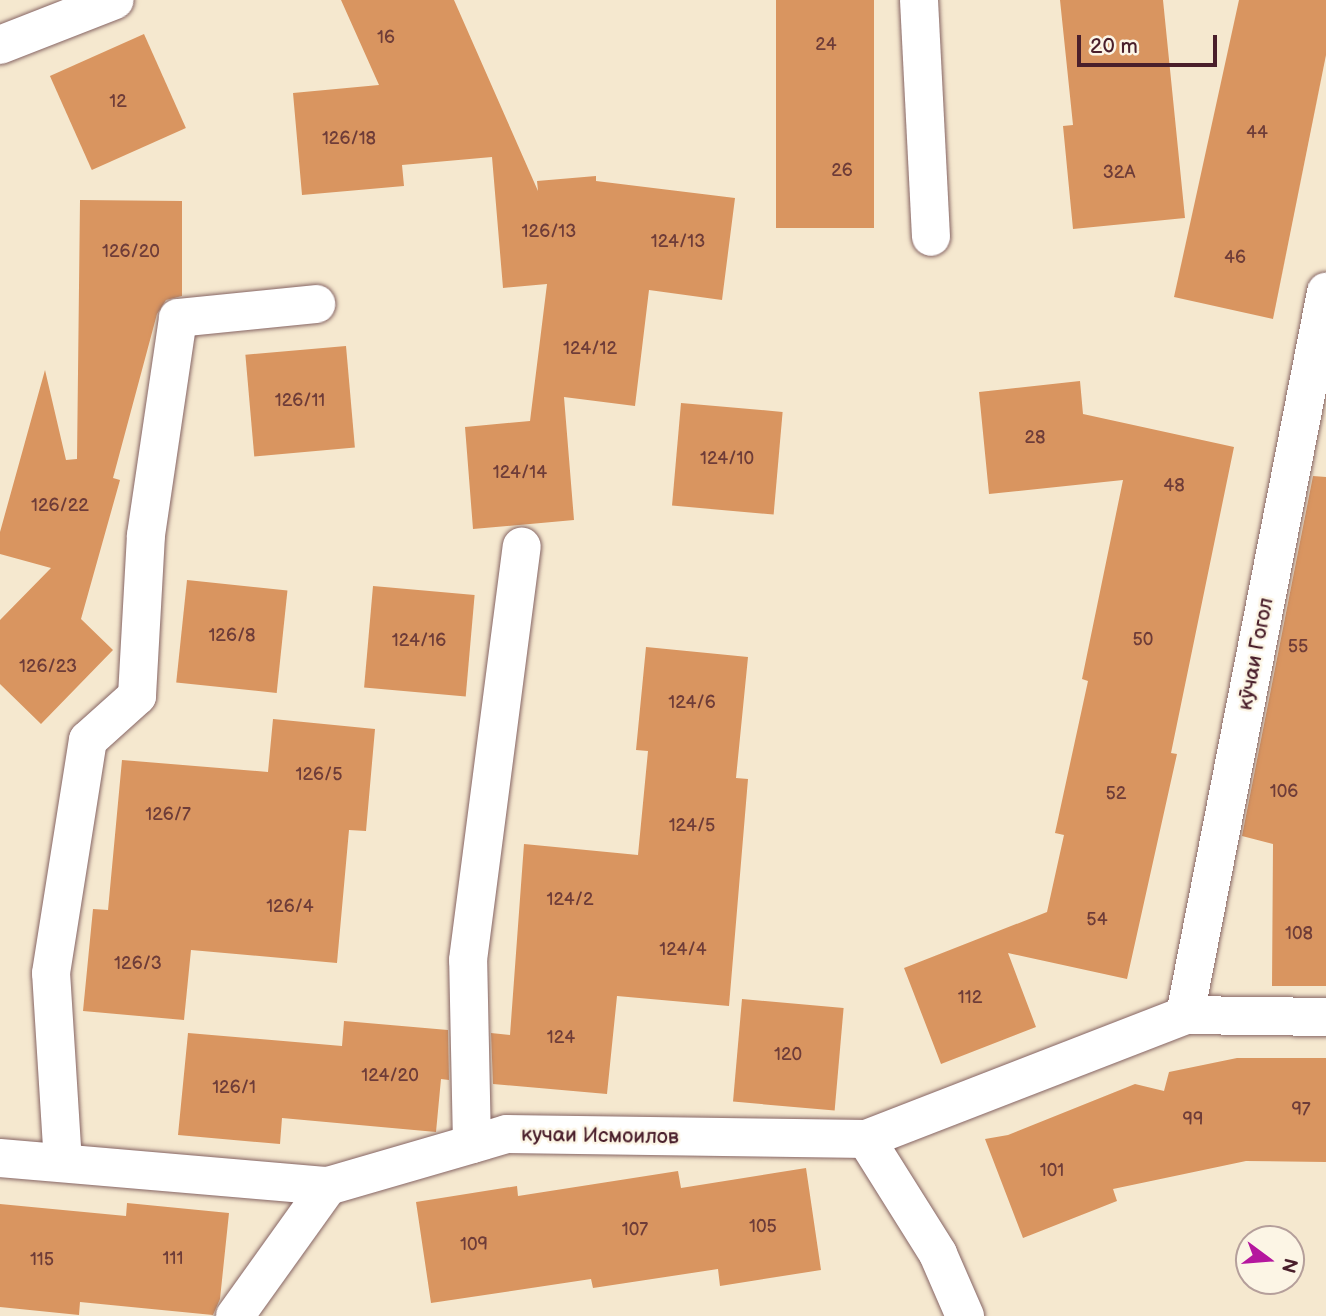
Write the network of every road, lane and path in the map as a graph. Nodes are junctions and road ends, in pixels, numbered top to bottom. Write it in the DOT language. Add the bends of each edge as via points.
graph roads {
  1 [pos="116,0"];
  2 [pos="919,0"];
  3 [pos="0,45"];
  4 [pos="930,237"];
  5 [pos="1326,292"];
  6 [pos="316,304"];
  7 [pos="522,547"];
  8 [pos="1185,1015"];
  9 [pos="1326,1017"];
  10 [pos="866,1139"];
  11 [pos="472,1144"];
  12 [pos="0,1158"];
  13 [pos="63,1163"];
  14 [pos="328,1186"];
  15 [pos="234,1316"];
  16 [pos="965,1316"];
  1 -- 3 [label="street"];
  2 -- 4 [label="street"];
  5 -- 8 [label="street, кӯчаи Гогол"];
  6 -- 13 [label="street" via="178,318 146,535 138,696 88,740 51,973"];
  7 -- 11 [label="street" via="468,960"];
  8 -- 9 [label="street"];
  8 -- 10 [label="street, кучаи Исмоилов"];
  10 -- 11 [label="street, кучаи Исмоилов" via="507,1134"];
  10 -- 16 [label="street" via="938,1254"];
  11 -- 14 [label="street, кучаи Исмоилов"];
  12 -- 13 [label="street, кучаи Исмоилов"];
  13 -- 14 [label="street, кучаи Исмоилов"];
  14 -- 15 [label="street"];
}
